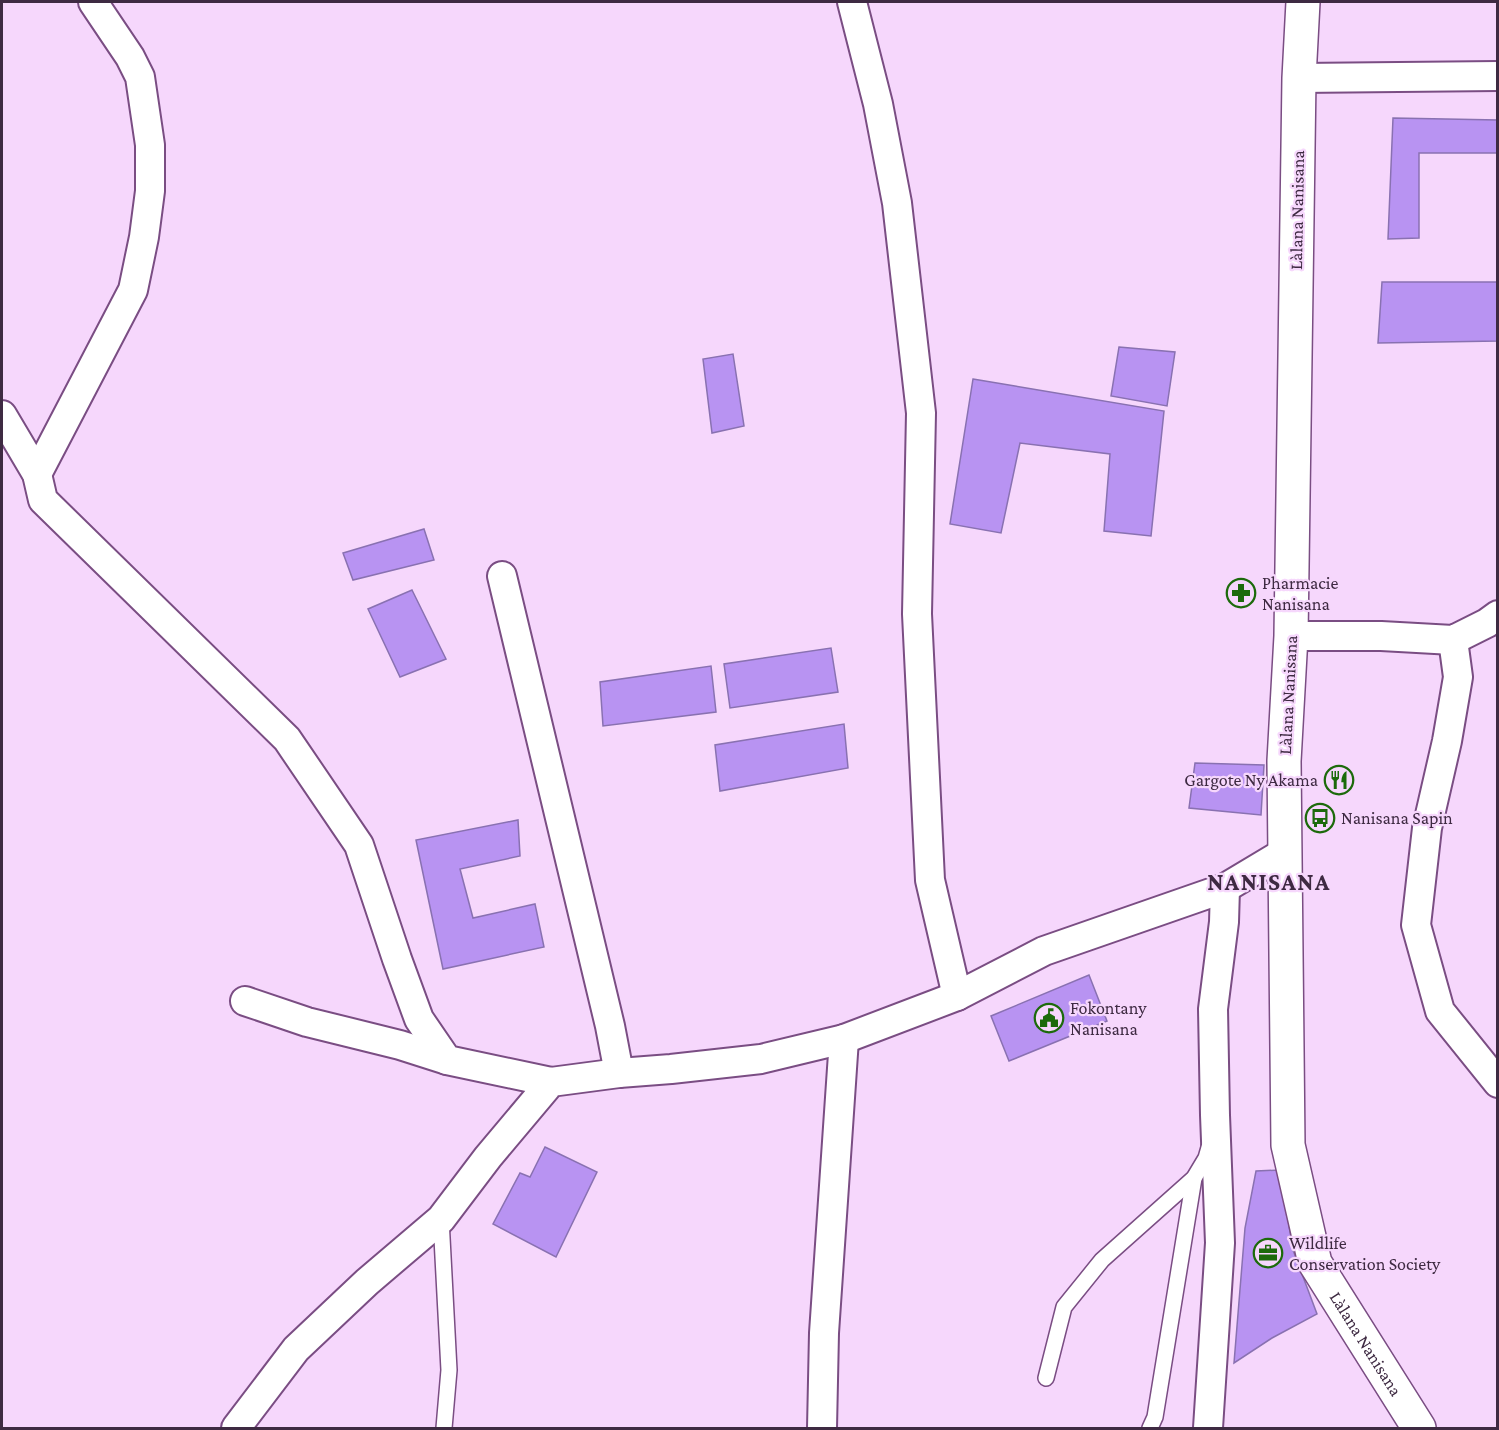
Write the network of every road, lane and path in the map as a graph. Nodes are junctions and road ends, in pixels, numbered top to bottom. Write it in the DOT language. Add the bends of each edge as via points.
graph roads {
  1 [pos="93,2"];
  2 [pos="852,2"];
  3 [pos="1303,2"];
  4 [pos="1497,76"];
  5 [pos="1299,78"];
  6 [pos="2,415"];
  7 [pos="37,474"];
  8 [pos="501,576"];
  9 [pos="1497,615"];
  10 [pos="1291,636"];
  11 [pos="1453,640"];
  12 [pos="1285,852"];
  13 [pos="1225,888"];
  14 [pos="957,996"];
  15 [pos="245,1001"];
  16 [pos="844,1039"];
  17 [pos="447,1060"];
  18 [pos="619,1073"];
  19 [pos="551,1082"];
  20 [pos="1497,1083"];
  21 [pos="1215,1126"];
  22 [pos="1194,1178"];
  23 [pos="441,1218"];
  24 [pos="1046,1378"];
  25 [pos="236,1428"];
  26 [pos="444,1428"];
  27 [pos="822,1428"];
  28 [pos="1150,1428"];
  29 [pos="1208,1428"];
  30 [pos="1419,1428"];
  1 -- 7 [label="street" via="141,77 150,145 150,191 133,290"];
  2 -- 14 [label="street" via="897,203 921,413 917,614 930,880"];
  3 -- 5 [label="street, Làlana Nanisana"];
  4 -- 5 [label="street"];
  5 -- 10 [label="street, Làlana Nanisana"];
  6 -- 7 [label="street"];
  7 -- 17 [label="street" via="44,500 287,739 359,845 418,1019"];
  8 -- 18 [label="street"];
  9 -- 11 [label="street"];
  10 -- 11 [label="street"];
  10 -- 12 [label="street, Làlana Nanisana" via="1284,761"];
  11 -- 20 [label="street" via="1458,677 1427,828 1416,925 1440,1011"];
  12 -- 13 [label="street"];
  12 -- 30 [label="street, Làlana Nanisana" via="1288,1145 1315,1263"];
  13 -- 14 [label="street" via="1044,951"];
  13 -- 21 [label="street" via="1213,1009"];
  14 -- 16 [label="street"];
  15 -- 17 [label="street"];
  16 -- 18 [label="street" via="761,1059"];
  16 -- 27 [label="street" via="824,1333"];
  17 -- 19 [label="street"];
  18 -- 19 [label="street"];
  19 -- 23 [label="street"];
  21 -- 22 [label="lane" via="1206,1158"];
  21 -- 29 [label="street" via="1220,1243"];
  22 -- 24 [label="lane" via="1102,1260 1064,1307"];
  22 -- 28 [label="lane" via="1155,1417"];
  23 -- 25 [label="street" via="296,1349"];
  23 -- 26 [label="lane" via="449,1370"];
}
